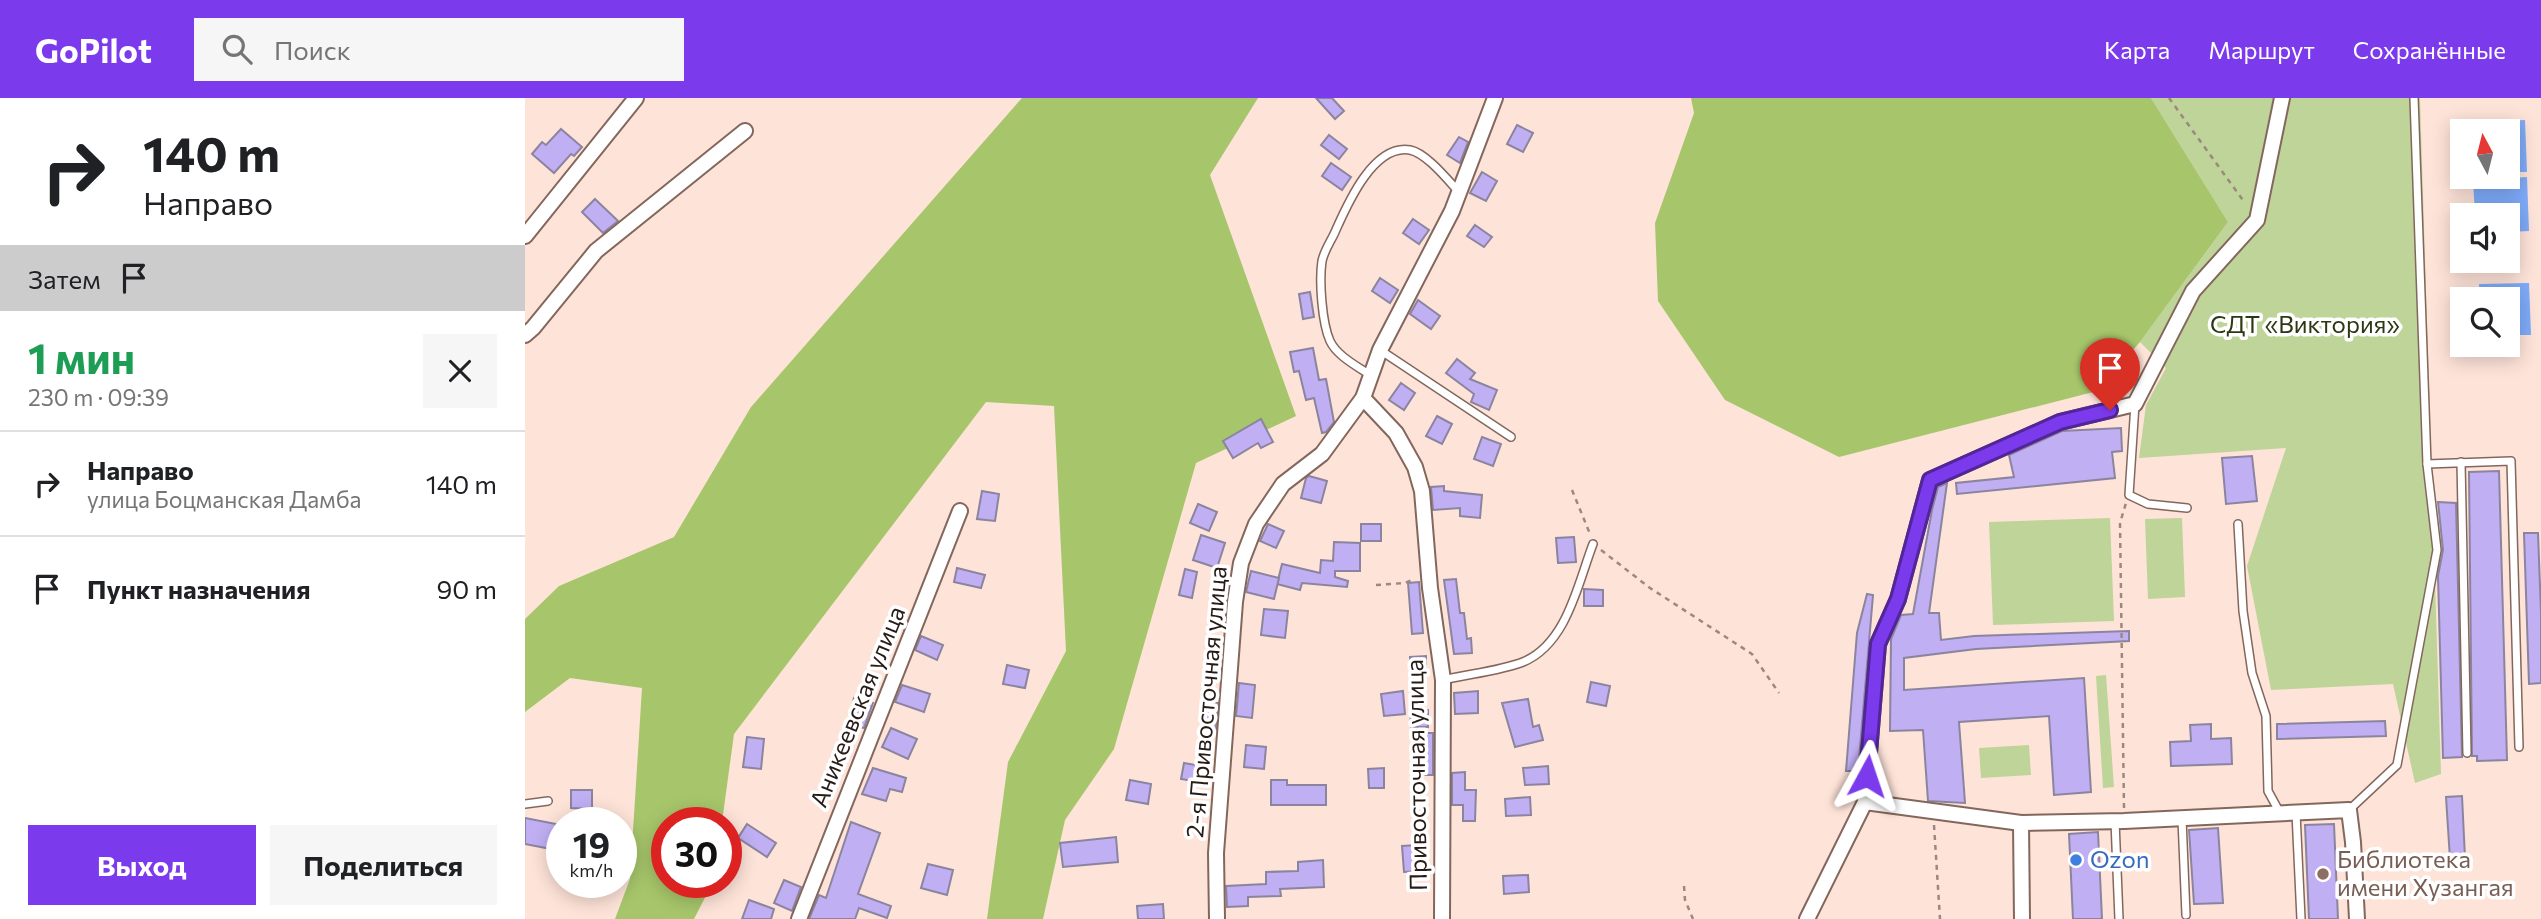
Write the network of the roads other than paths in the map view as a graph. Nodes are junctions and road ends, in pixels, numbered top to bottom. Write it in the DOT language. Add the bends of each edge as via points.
graph roads {
  1 [pos="636,98"];
  2 [pos="1495,98"];
  3 [pos="2282,98"];
  4 [pos="2414,98"];
  5 [pos="745,131"];
  6 [pos="1458,191"];
  7 [pos="525,236"];
  8 [pos="525,335"];
  9 [pos="1380,350"];
  10 [pos="1371,376"];
  11 [pos="1363,398"];
  12 [pos="2135,404"];
  13 [pos="1511,437"];
  14 [pos="2461,462"];
  15 [pos="2427,464"];
  16 [pos="2187,508"];
  17 [pos="960,512"];
  18 [pos="2238,524"];
  19 [pos="1593,544"];
  20 [pos="1443,680"];
  21 [pos="2519,747"];
  22 [pos="2467,752"];
  23 [pos="548,801"];
  24 [pos="1865,802"];
  25 [pos="525,804"];
  26 [pos="2349,810"];
  27 [pos="2296,813"];
  28 [pos="2281,814"];
  29 [pos="2182,818"];
  30 [pos="2119,821"];
  31 [pos="2021,823"];
  32 [pos="2186,915"];
  33 [pos="799,919"];
  34 [pos="1217,919"];
  35 [pos="1442,919"];
  36 [pos="1807,919"];
  37 [pos="2022,919"];
  38 [pos="2119,919"];
  39 [pos="2301,919"];
  40 [pos="2357,919"];
  1 -- 7 [label="street"];
  2 -- 6 [label="street, 2-я Привосточная улица"];
  3 -- 12 [label="street" via="2257,220 2193,291"];
  4 -- 15 [label="lane"];
  5 -- 8 [label="street" via="596,251"];
  6 -- 9 [label="street, 2-я Привосточная улица"];
  6 -- 10 [label="lane" via="1432,163 1412,150 1398,150 1374,164 1352,194 1323,258 1320,284 1329,339 1337,352"];
  9 -- 10 [label="street, 2-я Привосточная улица"];
  9 -- 13 [label="lane"];
  10 -- 11 [label="street, 2-я Привосточная улица"];
  11 -- 20 [label="street, Привосточная улица" via="1397,433 1422,491"];
  11 -- 34 [label="street, 2-я Привосточная улица" via="1322,454 1283,484 1256,524 1241,563 1216,853"];
  12 -- 16 [label="lane" via="2129,495 2148,504"];
  12 -- 24 [label="street" via="2060,422 1930,480 1898,599 1878,644"];
  14 -- 15 [label="lane"];
  14 -- 21 [label="lane" via="2511,461"];
  14 -- 22 [label="lane"];
  15 -- 26 [label="lane" via="2437,550 2397,765"];
  17 -- 33 [label="street, Аникеевская улица"];
  18 -- 28 [label="lane" via="2252,673 2266,716 2268,792"];
  19 -- 20 [label="lane" via="1563,624 1543,650 1524,662"];
  20 -- 35 [label="street, Привосточная улица"];
  23 -- 25 [label="lane"];
  24 -- 31 [label="street"];
  24 -- 36 [label="street"];
  26 -- 27 [label="street"];
  26 -- 40 [label="street"];
  27 -- 28 [label="street"];
  27 -- 39 [label="lane"];
  28 -- 29 [label="street"];
  29 -- 30 [label="street"];
  29 -- 32 [label="lane"];
  30 -- 31 [label="street"];
  30 -- 38 [label="lane"];
  31 -- 37 [label="street"];
}
